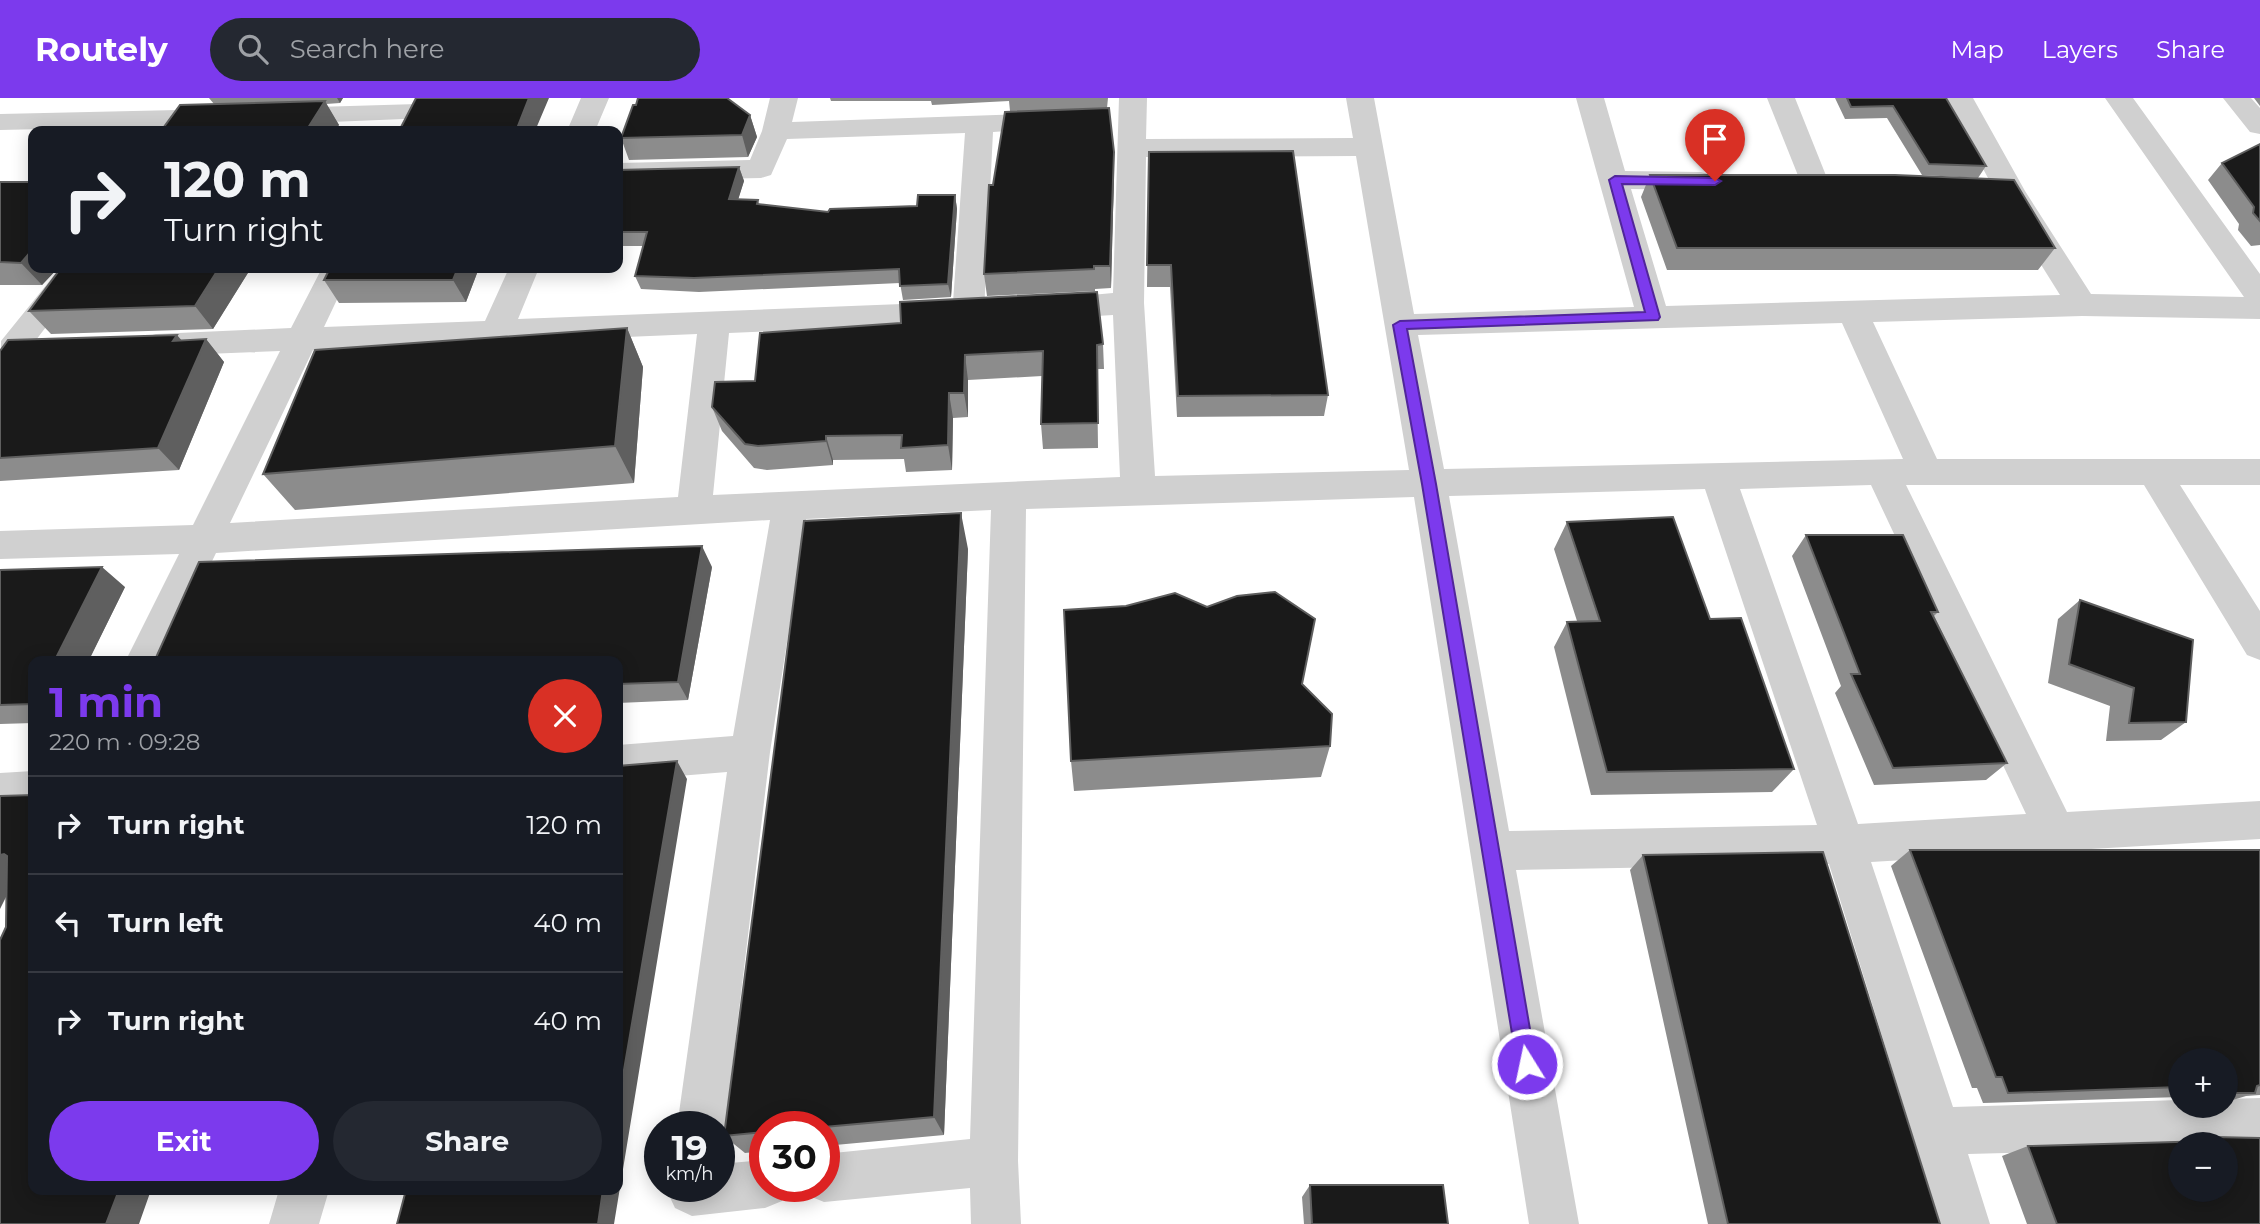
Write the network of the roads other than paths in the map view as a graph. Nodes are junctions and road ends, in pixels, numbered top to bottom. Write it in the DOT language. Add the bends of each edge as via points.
graph roads {
  1 [pos="9,98"];
  2 [pos="595,98"];
  3 [pos="784,98"];
  4 [pos="1360,98"];
  5 [pos="1590,98"];
  6 [pos="1781,98"];
  7 [pos="1959,98"];
  8 [pos="2119,98"];
  9 [pos="2237,98"];
  10 [pos="0,110"];
  11 [pos="417,114"];
  12 [pos="194,116"];
  13 [pos="1077,121"];
  14 [pos="1126,121"];
  15 [pos="0,122"];
  16 [pos="980,123"];
  17 [pos="583,126"];
  18 [pos="2260,126"];
  19 [pos="776,131"];
  20 [pos="1368,147"];
  21 [pos="623,172"];
  22 [pos="1615,180"];
  23 [pos="1722,182"];
  24 [pos="1816,183"];
  25 [pos="72,273"];
  26 [pos="334,273"];
  27 [pos="522,273"];
  28 [pos="2260,297"];
  29 [pos="1128,303"];
  30 [pos="2082,305"];
  31 [pos="2260,308"];
  32 [pos="995,311"];
  33 [pos="1853,312"];
  34 [pos="1653,317"];
  35 [pos="714,324"];
  36 [pos="1400,325"];
  37 [pos="496,333"];
  38 [pos="300,340"];
  39 [pos="122,346"];
  40 [pos="53,348"];
  41 [pos="6,350"];
  42 [pos="1882,472"];
  43 [pos="1926,472"];
  44 [pos="2260,472"];
  45 [pos="2155,474"];
  46 [pos="1718,476"];
  47 [pos="1429,484"];
  48 [pos="1138,490"];
  49 [pos="1009,496"];
  50 [pos="790,507"];
  51 [pos="694,510"];
  52 [pos="205,538"];
  53 [pos="0,545"];
  54 [pos="2260,644"];
  55 [pos="147,656"];
  56 [pos="750,752"];
  57 [pos="623,763"];
  58 [pos="28,789"];
  59 [pos="0,792"];
  60 [pos="2260,820"];
  61 [pos="2055,831"];
  62 [pos="1843,844"];
  63 [pos="1489,851"];
  64 [pos="703,1111"];
  65 [pos="2260,1122"];
  66 [pos="1938,1131"];
  67 [pos="994,1161"];
  68 [pos="840,1176"];
  69 [pos="302,1195"];
  70 [pos="294,1224"];
  71 [pos="996,1224"];
  72 [pos="1554,1224"];
  73 [pos="1965,1224"];
  1 -- 10 [label="street"];
  2 -- 17 [label="street"];
  3 -- 19 [label="street"];
  4 -- 20 [label="street"];
  5 -- 22 [label="street"];
  6 -- 24 [label="street"];
  7 -- 30 [label="street" via="1996,190"];
  8 -- 28 [label="street"];
  9 -- 18 [label="street"];
  11 -- 12 [label="street"];
  12 -- 15 [label="street"];
  13 -- 16 [label="street"];
  14 -- 20 [label="street"];
  14 -- 29 [label="street"];
  16 -- 19 [label="street"];
  16 -- 32 [label="street"];
  19 -- 21 [label="street" via="761,169"];
  20 -- 36 [label="street"];
  22 -- 23 [label="street"];
  22 -- 34 [label="street"];
  25 -- 41 [label="street"];
  26 -- 38 [label="street"];
  27 -- 37 [label="street"];
  29 -- 32 [label="street"];
  29 -- 48 [label="street"];
  30 -- 31 [label="street"];
  30 -- 33 [label="street"];
  32 -- 35 [label="street"];
  33 -- 34 [label="street"];
  33 -- 43 [label="street"];
  34 -- 36 [label="street"];
  35 -- 37 [label="street"];
  35 -- 51 [label="street"];
  36 -- 47 [label="street"];
  37 -- 38 [label="street"];
  38 -- 39 [label="street"];
  38 -- 52 [label="street"];
  40 -- 41 [label="street"];
  42 -- 43 [label="street"];
  42 -- 46 [label="street"];
  42 -- 61 [label="street"];
  43 -- 45 [label="street"];
  44 -- 45 [label="street"];
  45 -- 54 [label="street"];
  46 -- 47 [label="street"];
  46 -- 62 [label="street"];
  47 -- 48 [label="street"];
  47 -- 63 [label="street"];
  48 -- 49 [label="street"];
  49 -- 50 [label="street"];
  49 -- 67 [label="street"];
  50 -- 51 [label="street"];
  50 -- 56 [label="street"];
  51 -- 52 [label="street"];
  52 -- 53 [label="street"];
  52 -- 55 [label="street"];
  56 -- 57 [label="street"];
  56 -- 64 [label="street"];
  58 -- 59 [label="street"];
  60 -- 61 [label="street"];
  61 -- 62 [label="street"];
  62 -- 63 [label="street"];
  62 -- 66 [label="street"];
  63 -- 72 [label="street"];
  65 -- 66 [label="street"];
  66 -- 73 [label="street"];
  67 -- 68 [label="street"];
  67 -- 71 [label="street"];
  69 -- 70 [label="street"];
}
